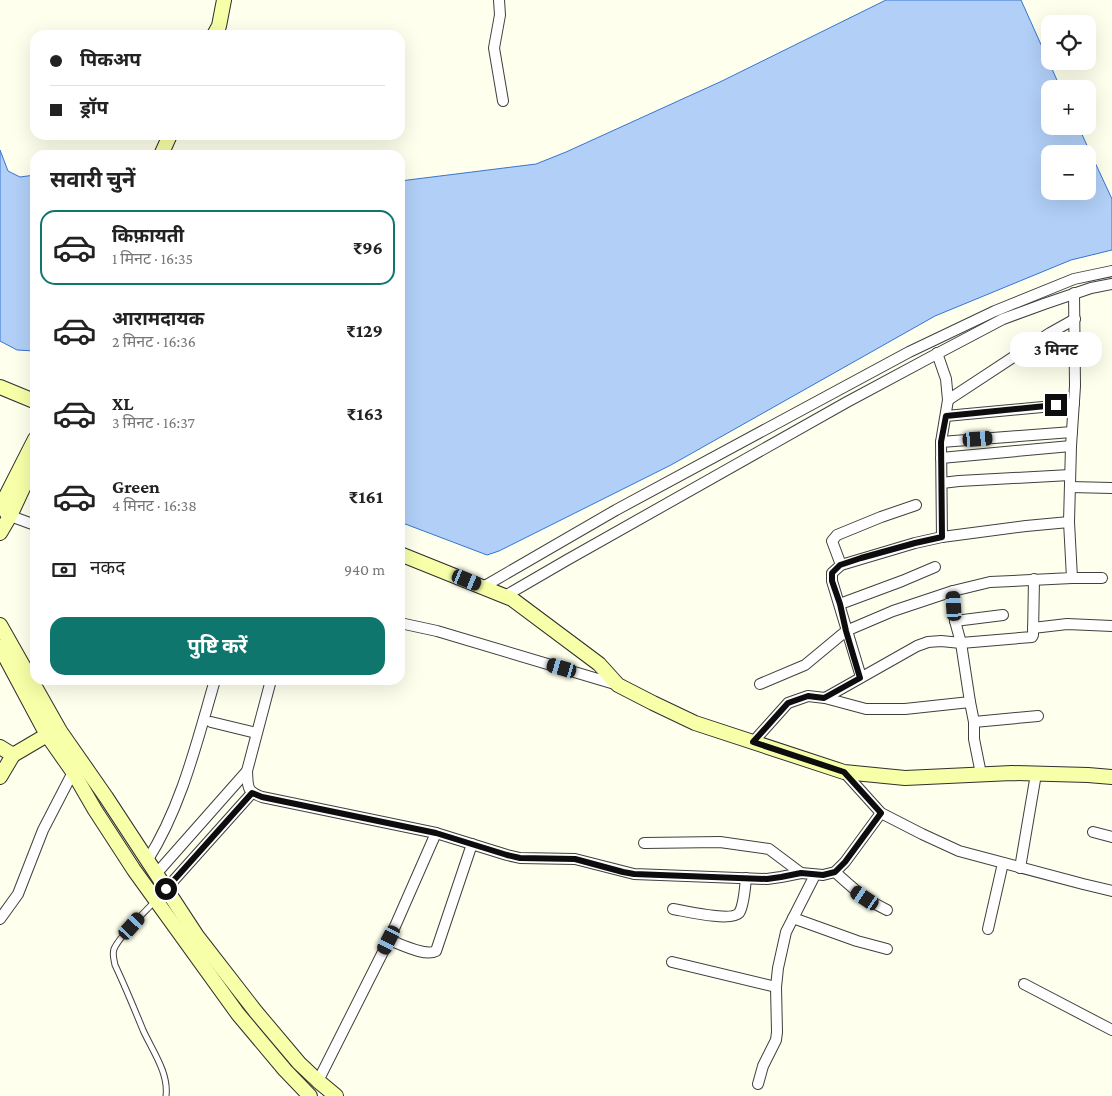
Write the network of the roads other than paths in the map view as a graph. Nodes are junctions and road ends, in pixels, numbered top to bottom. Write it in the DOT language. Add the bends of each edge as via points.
graph roads {
  1 [pos="499,0"];
  2 [pos="220,1"];
  3 [pos="217,30"];
  4 [pos="503,101"];
  5 [pos="1112,271"];
  6 [pos="1112,284"];
  7 [pos="1074,293"];
  8 [pos="1075,319"];
  9 [pos="937,353"];
  10 [pos="0,387"];
  11 [pos="948,400"];
  12 [pos="30,401"];
  13 [pos="816,402"];
  14 [pos="1074,404"];
  15 [pos="822,416"];
  16 [pos="946,416"];
  17 [pos="1072,432"];
  18 [pos="941,442"];
  19 [pos="1071,446"];
  20 [pos="30,450"];
  21 [pos="941,458"];
  22 [pos="30,470"];
  23 [pos="1070,476"];
  24 [pos="942,483"];
  25 [pos="1070,487"];
  26 [pos="1112,488"];
  27 [pos="916,506"];
  28 [pos="3,512"];
  29 [pos="1068,522"];
  30 [pos="30,523"];
  31 [pos="0,533"];
  32 [pos="942,537"];
  33 [pos="405,556"];
  34 [pos="840,565"];
  35 [pos="934,568"];
  36 [pos="1072,578"];
  37 [pos="1102,578"];
  38 [pos="1034,579"];
  39 [pos="483,587"];
  40 [pos="953,591"];
  41 [pos="506,596"];
  42 [pos="840,604"];
  43 [pos="1003,615"];
  44 [pos="955,621"];
  45 [pos="405,624"];
  46 [pos="0,625"];
  47 [pos="1112,626"];
  48 [pos="1033,628"];
  49 [pos="846,631"];
  50 [pos="961,643"];
  51 [pos="0,647"];
  52 [pos="860,678"];
  53 [pos="760,684"];
  54 [pos="214,685"];
  55 [pos="270,685"];
  56 [pos="618,685"];
  57 [pos="824,698"];
  58 [pos="970,702"];
  59 [pos="1038,716"];
  60 [pos="210,722"];
  61 [pos="974,722"];
  62 [pos="53,733"];
  63 [pos="256,733"];
  64 [pos="753,742"];
  65 [pos="0,747"];
  66 [pos="13,755"];
  67 [pos="247,771"];
  68 [pos="72,772"];
  69 [pos="844,772"];
  70 [pos="981,774"];
  71 [pos="1036,774"];
  72 [pos="0,777"];
  73 [pos="1112,777"];
  74 [pos="252,793"];
  75 [pos="881,813"];
  76 [pos="1093,832"];
  77 [pos="436,833"];
  78 [pos="1112,837"];
  79 [pos="644,843"];
  80 [pos="472,844"];
  81 [pos="147,861"];
  82 [pos="1003,864"];
  83 [pos="1020,868"];
  84 [pos="835,872"];
  85 [pos="801,873"];
  86 [pos="815,875"];
  87 [pos="746,878"];
  88 [pos="161,881"];
  89 [pos="1112,891"];
  90 [pos="152,895"];
  91 [pos="673,909"];
  92 [pos="887,910"];
  93 [pos="793,918"];
  94 [pos="0,919"];
  95 [pos="988,929"];
  96 [pos="389,940"];
  97 [pos="887,949"];
  98 [pos="199,950"];
  99 [pos="672,962"];
  100 [pos="1024,984"];
  101 [pos="776,986"];
  102 [pos="264,1021"];
  103 [pos="252,1030"];
  104 [pos="1112,1030"];
  105 [pos="318,1081"];
  106 [pos="758,1084"];
  107 [pos="166,1096"];
  108 [pos="310,1096"];
  109 [pos="336,1096"];
  1 -- 4 [label="street" via="500,15 494,48"];
  2 -- 3 [label="street"];
  5 -- 13 [label="street" via="1074,279 995,311"];
  6 -- 7 [label="street"];
  7 -- 8 [label="street"];
  7 -- 9 [label="street" via="1003,319"];
  8 -- 11 [label="street"];
  8 -- 14 [label="street"];
  9 -- 11 [label="street" via="946,379"];
  9 -- 15 [label="street"];
  10 -- 12 [label="street"];
  11 -- 16 [label="street"];
  13 -- 15 [label="street"];
  13 -- 39 [label="street" via="616,510"];
  14 -- 16 [label="street"];
  14 -- 17 [label="street"];
  15 -- 41 [label="street"];
  16 -- 18 [label="street"];
  17 -- 18 [label="street"];
  17 -- 19 [label="street"];
  18 -- 21 [label="street"];
  19 -- 21 [label="street"];
  19 -- 23 [label="street"];
  20 -- 28 [label="street"];
  21 -- 24 [label="street"];
  22 -- 28 [label="street"];
  23 -- 24 [label="street"];
  23 -- 25 [label="street"];
  24 -- 32 [label="street"];
  25 -- 26 [label="street"];
  25 -- 29 [label="street"];
  27 -- 34 [label="street" via="837,535 832,541"];
  28 -- 30 [label="street"];
  28 -- 31 [label="street"];
  29 -- 32 [label="street"];
  29 -- 36 [label="street"];
  32 -- 34 [label="street"];
  33 -- 39 [label="street"];
  34 -- 42 [label="street" via="832,573 832,581"];
  35 -- 42 [label="street"];
  36 -- 37 [label="street"];
  36 -- 38 [label="street"];
  38 -- 40 [label="street" via="990,582"];
  38 -- 48 [label="street"];
  39 -- 41 [label="street"];
  40 -- 44 [label="street"];
  40 -- 49 [label="street"];
  41 -- 56 [label="street" via="598,664"];
  42 -- 49 [label="street"];
  43 -- 44 [label="street"];
  44 -- 50 [label="street"];
  45 -- 56 [label="street"];
  46 -- 62 [label="street"];
  47 -- 48 [label="street" via="1067,624"];
  48 -- 50 [label="street" via="1034,635 1029,638"];
  49 -- 52 [label="street"];
  49 -- 53 [label="street" via="805,665"];
  50 -- 52 [label="street" via="928,642"];
  50 -- 58 [label="street"];
  51 -- 62 [label="street"];
  52 -- 57 [label="street"];
  54 -- 81 [label="street" via="178,798"];
  55 -- 63 [label="street"];
  56 -- 64 [label="street" via="695,723"];
  57 -- 58 [label="street" via="866,709 905,709"];
  57 -- 64 [label="street" via="808,696 788,703"];
  58 -- 61 [label="street"];
  59 -- 61 [label="street"];
  60 -- 63 [label="street"];
  61 -- 70 [label="street"];
  62 -- 66 [label="street"];
  62 -- 68 [label="street"];
  62 -- 81 [label="street" via="106,797"];
  63 -- 67 [label="street"];
  64 -- 69 [label="street"];
  65 -- 66 [label="street"];
  66 -- 72 [label="street"];
  67 -- 74 [label="street"];
  67 -- 88 [label="street"];
  68 -- 90 [label="street"];
  68 -- 94 [label="street" via="43,830 18,894"];
  69 -- 70 [label="street" via="905,778"];
  69 -- 75 [label="street"];
  70 -- 71 [label="street"];
  71 -- 73 [label="street"];
  71 -- 83 [label="street"];
  74 -- 77 [label="street"];
  74 -- 88 [label="street"];
  75 -- 82 [label="street" via="959,851"];
  75 -- 84 [label="street"];
  76 -- 78 [label="street"];
  77 -- 80 [label="street"];
  77 -- 96 [label="street"];
  79 -- 85 [label="street" via="720,842 769,849"];
  80 -- 87 [label="street" via="520,858 575,859 634,874"];
  80 -- 96 [label="street" via="436,951 424,953"];
  81 -- 88 [label="street"];
  82 -- 83 [label="street"];
  82 -- 95 [label="street"];
  83 -- 89 [label="street"];
  84 -- 86 [label="street"];
  84 -- 92 [label="street" via="856,891"];
  85 -- 86 [label="street"];
  85 -- 87 [label="street" via="767,879"];
  86 -- 93 [label="street"];
  87 -- 91 [label="street" via="742,906 734,916"];
  88 -- 90 [label="street"];
  88 -- 98 [label="street"];
  90 -- 98 [label="street"];
  90 -- 107 [label="lane" via="120,939 113,956 162,1070"];
  93 -- 97 [label="street"];
  93 -- 101 [label="street" via="786,932"];
  96 -- 105 [label="street"];
  98 -- 102 [label="street"];
  98 -- 103 [label="street" via="238,1014"];
  99 -- 101 [label="street"];
  100 -- 104 [label="street"];
  101 -- 106 [label="street" via="776,1040"];
  102 -- 103 [label="street"];
  102 -- 105 [label="street"];
  103 -- 108 [label="street"];
  105 -- 109 [label="street"];
}
